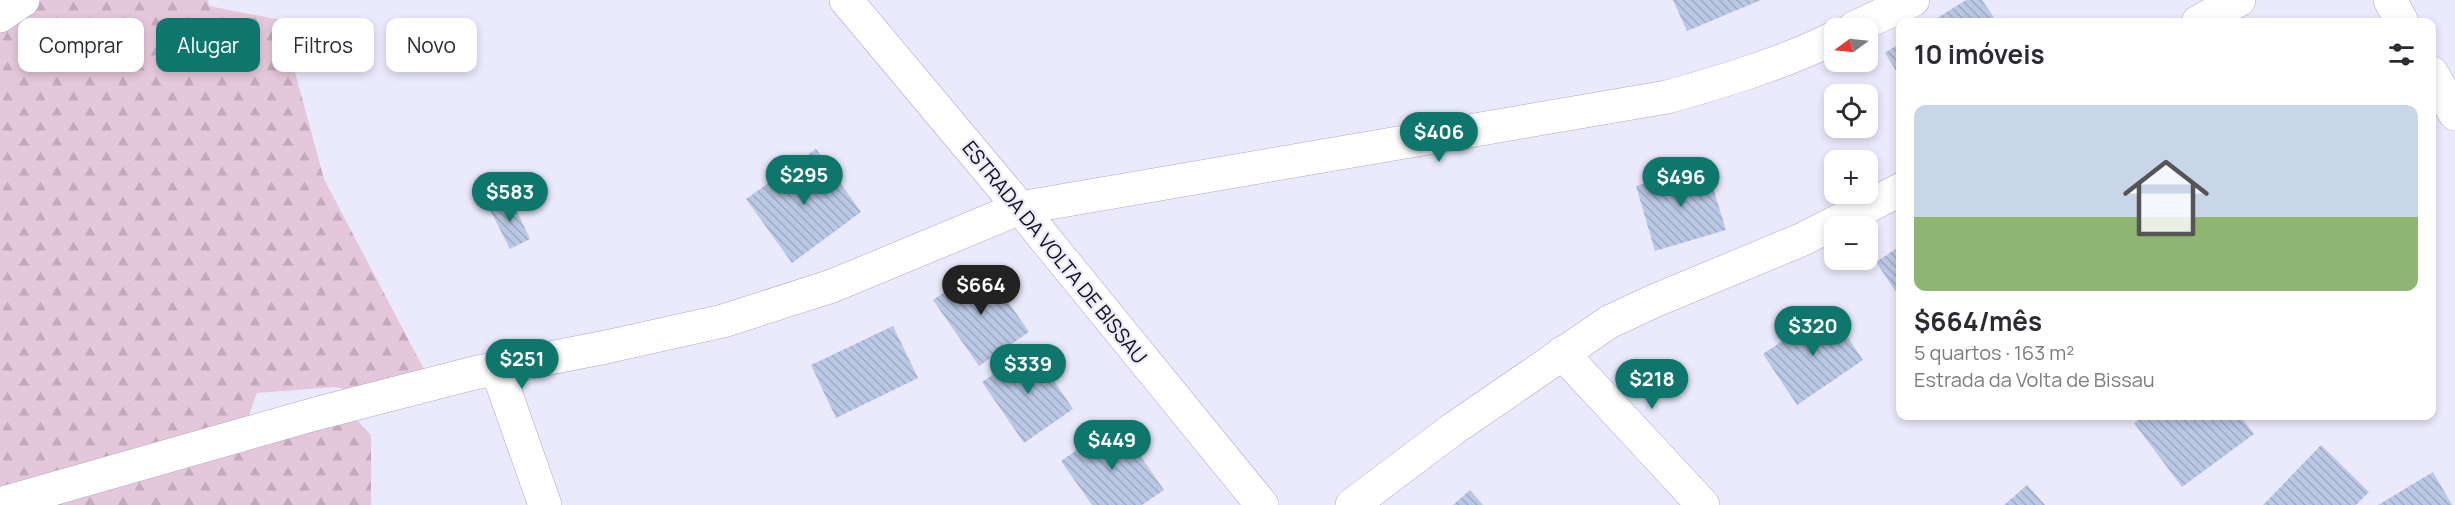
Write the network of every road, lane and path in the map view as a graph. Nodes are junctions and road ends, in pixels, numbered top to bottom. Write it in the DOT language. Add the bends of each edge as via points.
graph roads {
  1 [pos="23,0"];
  2 [pos="846,0"];
  3 [pos="1913,0"];
  4 [pos="2238,0"];
  5 [pos="2390,0"];
  6 [pos="0,16"];
  7 [pos="1875,18"];
  8 [pos="2205,18"];
  9 [pos="2400,18"];
  10 [pos="1824,43"];
  11 [pos="2436,80"];
  12 [pos="2455,114"];
  13 [pos="1896,192"];
  14 [pos="1020,208"];
  15 [pos="1562,353"];
  16 [pos="497,369"];
  17 [pos="1254,502"];
  18 [pos="0,504"];
  19 [pos="545,505"];
  20 [pos="1352,505"];
  21 [pos="1703,505"];
  1 -- 6 [label="street"];
  2 -- 14 [label="street, ESTRADA DA VOLTA DE BISSAU"];
  3 -- 7 [label="street"];
  4 -- 8 [label="street"];
  5 -- 9 [label="street"];
  10 -- 14 [label="street" via="1728,80 1667,97"];
  11 -- 12 [label="street"];
  13 -- 15 [label="street" via="1801,240 1610,322"];
  14 -- 16 [label="street" via="832,286 723,321"];
  14 -- 17 [label="street, ESTRADA DA VOLTA DE BISSAU"];
  15 -- 20 [label="street"];
  15 -- 21 [label="street"];
  16 -- 18 [label="street" via="315,414"];
  16 -- 19 [label="street"];
}
